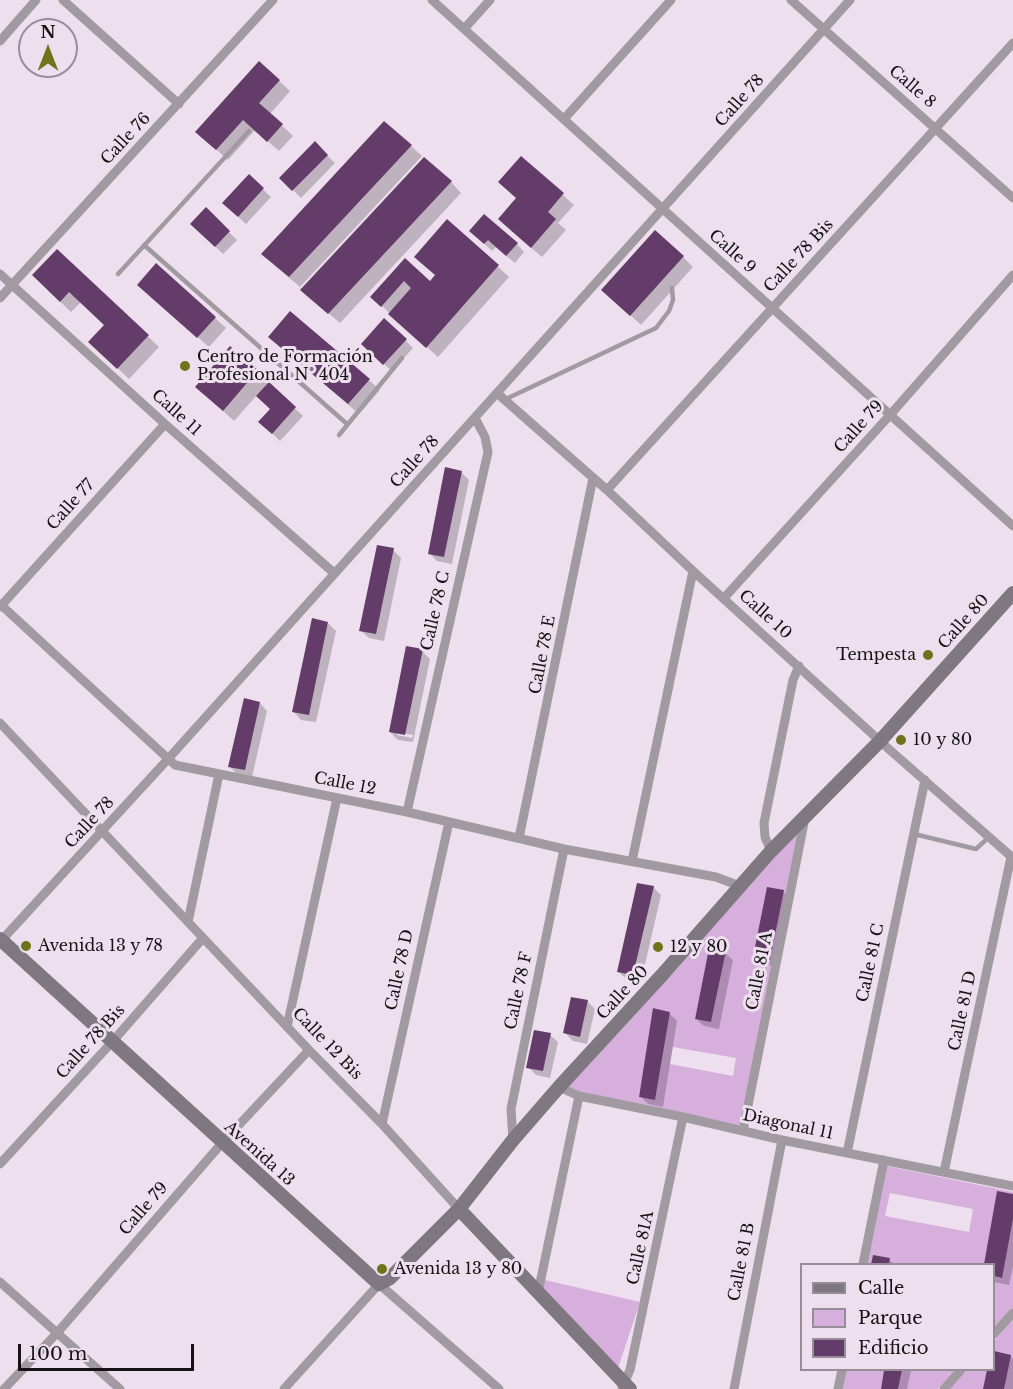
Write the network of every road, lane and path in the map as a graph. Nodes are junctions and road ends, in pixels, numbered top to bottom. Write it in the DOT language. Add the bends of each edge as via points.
graph roads {
  1 [pos="36,0"];
  2 [pos="63,0"];
  3 [pos="273,0"];
  4 [pos="432,0"];
  5 [pos="490,0"];
  6 [pos="671,0"];
  7 [pos="791,0"];
  8 [pos="850,0"];
  9 [pos="464,29"];
  10 [pos="824,29"];
  11 [pos="0,41"];
  12 [pos="1013,43"];
  13 [pos="179,104"];
  14 [pos="564,119"];
  15 [pos="936,128"];
  16 [pos="249,131"];
  17 [pos="1013,198"];
  18 [pos="663,210"];
  19 [pos="144,245"];
  20 [pos="0,274"];
  21 [pos="118,274"];
  22 [pos="1013,274"];
  23 [pos="12,284"];
  24 [pos="672,288"];
  25 [pos="0,298"];
  26 [pos="772,308"];
  27 [pos="402,358"];
  28 [pos="500,397"];
  29 [pos="890,415"];
  30 [pos="475,418"];
  31 [pos="165,424"];
  32 [pos="347,424"];
  33 [pos="339,435"];
  34 [pos="594,478"];
  35 [pos="608,490"];
  36 [pos="1013,526"];
  37 [pos="693,571"];
  38 [pos="334,573"];
  39 [pos="724,598"];
  40 [pos="1010,601"];
  41 [pos="0,606"];
  42 [pos="799,666"];
  43 [pos="0,723"];
  44 [pos="880,741"];
  45 [pos="168,759"];
  46 [pos="219,774"];
  47 [pos="925,780"];
  48 [pos="337,798"];
  49 [pos="408,812"];
  50 [pos="805,817"];
  51 [pos="449,822"];
  52 [pos="102,832"];
  53 [pos="913,834"];
  54 [pos="989,837"];
  55 [pos="519,838"];
  56 [pos="564,849"];
  57 [pos="771,851"];
  58 [pos="1012,857"];
  59 [pos="632,861"];
  60 [pos="740,886"];
  61 [pos="188,922"];
  62 [pos="203,938"];
  63 [pos="0,940"];
  64 [pos="287,1027"];
  65 [pos="113,1041"];
  66 [pos="309,1050"];
  67 [pos="559,1087"];
  68 [pos="579,1096"];
  69 [pos="683,1117"];
  70 [pos="382,1124"];
  71 [pos="743,1131"];
  72 [pos="513,1140"];
  73 [pos="782,1140"];
  74 [pos="222,1143"];
  75 [pos="847,1153"];
  76 [pos="884,1160"];
  77 [pos="0,1164"];
  78 [pos="944,1172"];
  79 [pos="1013,1186"];
  80 [pos="459,1209"];
  81 [pos="863,1263"];
  82 [pos="0,1282"];
  83 [pos="379,1284"];
  84 [pos="538,1293"];
  85 [pos="1013,1313"];
  86 [pos="995,1332"];
  87 [pos="57,1333"];
  88 [pos="842,1371"];
  89 [pos="961,1371"];
  90 [pos="625,1387"];
  91 [pos="4,1389"];
  92 [pos="120,1389"];
  93 [pos="284,1389"];
  94 [pos="499,1389"];
  95 [pos="734,1389"];
  96 [pos="838,1389"];
  97 [pos="944,1389"];
  1 -- 11 [label="street"];
  2 -- 13 [label="street"];
  3 -- 13 [label="street, Calle 76"];
  4 -- 9 [label="street, Calle 9"];
  5 -- 9 [label="street"];
  6 -- 14 [label="street"];
  7 -- 10 [label="street, Calle 8"];
  8 -- 10 [label="street, Calle 78"];
  9 -- 14 [label="street, Calle 9"];
  10 -- 15 [label="street, Calle 8"];
  10 -- 18 [label="street, Calle 78"];
  12 -- 15 [label="street, Calle 78 Bis"];
  13 -- 23 [label="street, Calle 76"];
  14 -- 18 [label="street, Calle 9"];
  15 -- 17 [label="street, Calle 8"];
  15 -- 26 [label="street, Calle 78 Bis"];
  16 -- 19 [label="lane"];
  18 -- 26 [label="street, Calle 9"];
  18 -- 28 [label="street, Calle 78"];
  19 -- 21 [label="lane"];
  19 -- 32 [label="lane"];
  20 -- 23 [label="street, Calle 11"];
  22 -- 29 [label="street, Calle 79"];
  23 -- 25 [label="street, Calle 76"];
  23 -- 31 [label="street, Calle 11"];
  24 -- 28 [label="lane" via="669,311 656,328"];
  26 -- 29 [label="street, Calle 9"];
  26 -- 35 [label="street, Calle 78 Bis"];
  27 -- 32 [label="lane"];
  28 -- 30 [label="street, Calle 78"];
  28 -- 34 [label="street, Calle 10"];
  29 -- 36 [label="street, Calle 9"];
  29 -- 39 [label="street, Calle 79"];
  30 -- 38 [label="street, Calle 78"];
  30 -- 49 [label="street, Calle 78 C" via="488,452"];
  31 -- 38 [label="street, Calle 11"];
  31 -- 41 [label="street, Calle 77"];
  32 -- 33 [label="lane"];
  34 -- 35 [label="street, Calle 10"];
  34 -- 55 [label="street, Calle 78 E"];
  35 -- 37 [label="street, Calle 10"];
  37 -- 39 [label="street, Calle 10"];
  37 -- 59 [label="street"];
  38 -- 45 [label="street, Calle 78"];
  39 -- 42 [label="street, Calle 10"];
  40 -- 44 [label="street, Calle 80"];
  41 -- 45 [label="street, Calle 12"];
  42 -- 44 [label="street, Calle 10"];
  42 -- 57 [label="street" via="764,823"];
  43 -- 52 [label="street, Calle 12 Bis"];
  44 -- 47 [label="street, Calle 10"];
  44 -- 50 [label="street, Calle 80"];
  45 -- 46 [label="street, Calle 12" via="176,765"];
  45 -- 52 [label="street, Calle 78"];
  46 -- 48 [label="street, Calle 12"];
  46 -- 61 [label="street"];
  47 -- 53 [label="street, Calle 81 C"];
  47 -- 54 [label="street, Calle 10"];
  48 -- 49 [label="street, Calle 12"];
  48 -- 64 [label="street"];
  49 -- 51 [label="street, Calle 12"];
  50 -- 57 [label="street, Calle 80"];
  50 -- 71 [label="street, Calle 81 A"];
  51 -- 55 [label="street, Calle 12"];
  51 -- 70 [label="street, Calle 78 D"];
  52 -- 61 [label="street, Calle 12 Bis"];
  52 -- 63 [label="street, Calle 78"];
  53 -- 54 [label="lane" via="976,849"];
  53 -- 75 [label="street, Calle 81 C"];
  54 -- 58 [label="street, Calle 10"];
  55 -- 56 [label="street, Calle 12"];
  56 -- 59 [label="street, Calle 12"];
  56 -- 72 [label="street, Calle 78 F" via="511,1109"];
  57 -- 60 [label="street, Calle 80"];
  58 -- 78 [label="street, Calle 81 D"];
  59 -- 60 [label="street, Calle 12" via="716,877"];
  60 -- 67 [label="street, Calle 80"];
  61 -- 62 [label="street, Calle 12 Bis"];
  62 -- 64 [label="street, Calle 12 Bis"];
  62 -- 65 [label="street, Calle 78 Bis"];
  63 -- 65 [label="street, Avenida 13"];
  64 -- 66 [label="street, Calle 12 Bis"];
  65 -- 74 [label="street, Avenida 13"];
  65 -- 77 [label="street, Calle 78 Bis"];
  66 -- 70 [label="street, Calle 12 Bis"];
  66 -- 74 [label="street, Calle 79"];
  67 -- 68 [label="street, Diagonal 11"];
  67 -- 72 [label="street, Calle 80"];
  68 -- 69 [label="street, Diagonal 11"];
  68 -- 84 [label="street"];
  69 -- 71 [label="street, Diagonal 11"];
  69 -- 90 [label="street, Calle 81A"];
  70 -- 80 [label="street, Calle 12 Bis"];
  71 -- 73 [label="street, Diagonal 11"];
  72 -- 80 [label="street, Calle 80"];
  73 -- 75 [label="street, Diagonal 11"];
  73 -- 95 [label="street, Calle 81 B"];
  74 -- 83 [label="street, Avenida 13"];
  74 -- 87 [label="street, Calle 79"];
  75 -- 76 [label="street, Diagonal 11"];
  76 -- 78 [label="street, Diagonal 11"];
  76 -- 81 [label="street"];
  78 -- 79 [label="street, Diagonal 11"];
  80 -- 83 [label="street, Calle 80" via="390,1278"];
  80 -- 84 [label="street, Calle 12 Bis"];
  82 -- 87 [label="street"];
  83 -- 93 [label="street, Calle 80"];
  83 -- 94 [label="street, Avenida 13"];
  84 -- 90 [label="street, Calle 12 Bis"];
  85 -- 86 [label="street"];
  87 -- 91 [label="street, Calle 79"];
  87 -- 92 [label="street"];
  88 -- 96 [label="street"];
  89 -- 97 [label="street"];
}
